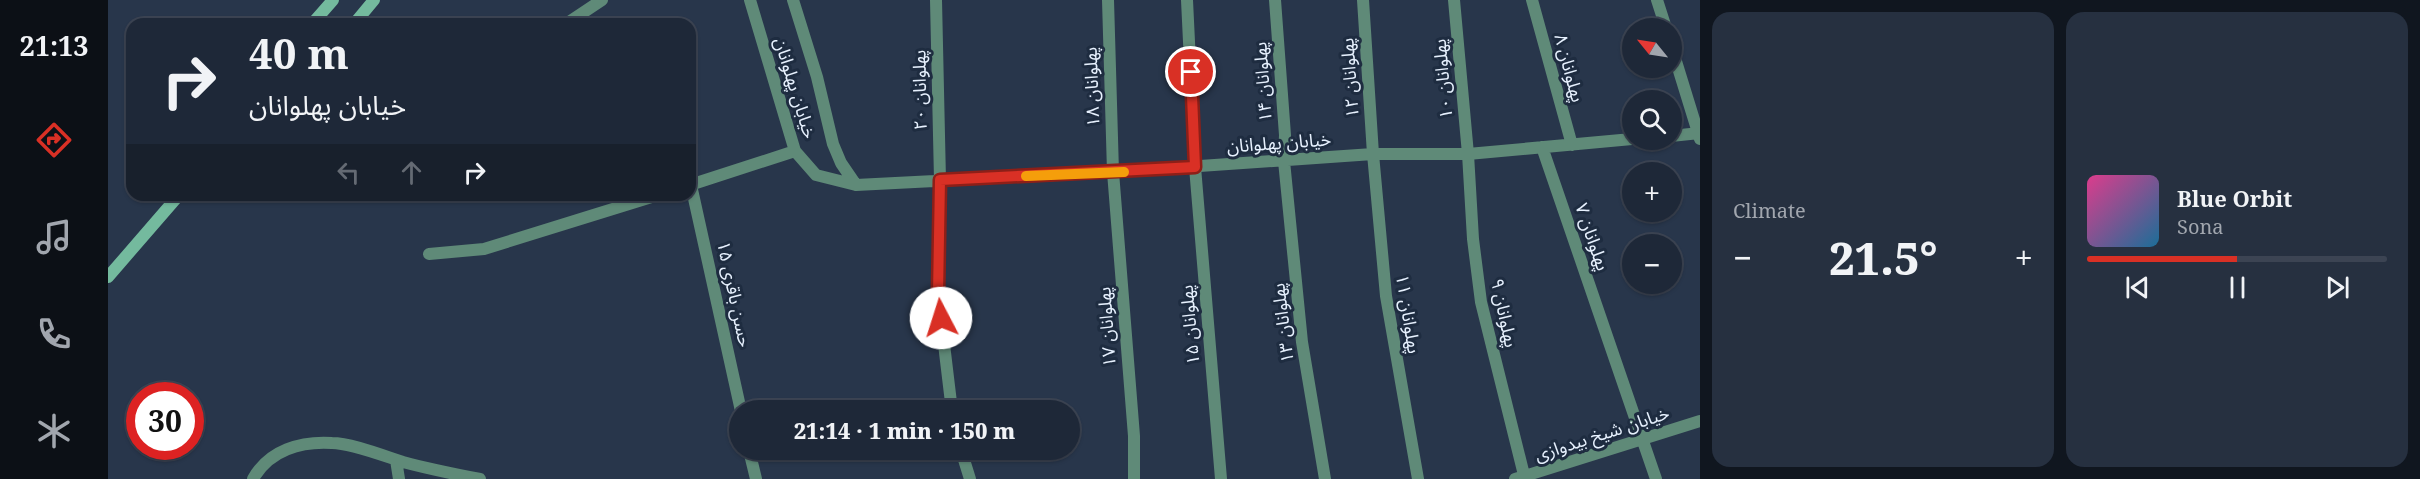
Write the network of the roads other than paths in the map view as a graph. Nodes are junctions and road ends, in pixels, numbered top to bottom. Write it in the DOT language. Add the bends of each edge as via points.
graph roads {
  1 [pos="333,0"];
  2 [pos="375,0"];
  3 [pos="602,0"];
  4 [pos="750,0"];
  5 [pos="793,0"];
  6 [pos="936,0"];
  7 [pos="1108,0"];
  8 [pos="1187,0"];
  9 [pos="1275,0"];
  10 [pos="1363,0"];
  11 [pos="1454,0"];
  12 [pos="1532,0"];
  13 [pos="1657,0"];
  14 [pos="317,18"];
  15 [pos="359,18"];
  16 [pos="575,18"];
  17 [pos="1663,18"];
  18 [pos="1681,78"];
  19 [pos="1699,135"];
  20 [pos="1682,136"];
  21 [pos="1622,141"];
  22 [pos="1572,145"];
  23 [pos="1542,147"];
  24 [pos="795,151"];
  25 [pos="1373,154"];
  26 [pos="1468,154"];
  27 [pos="1284,161"];
  28 [pos="1195,167"];
  29 [pos="1113,172"];
  30 [pos="940,180"];
  31 [pos="696,183"];
  32 [pos="856,185"];
  33 [pos="174,201"];
  34 [pos="639,201"];
  35 [pos="695,201"];
  36 [pos="429,254"];
  37 [pos="108,277"];
  38 [pos="739,400"];
  39 [pos="951,400"];
  40 [pos="1700,422"];
  41 [pos="1641,441"];
  42 [pos="396,460"];
  43 [pos="751,460"];
  44 [pos="964,460"];
  45 [pos="1521,478"];
  46 [pos="253,479"];
  47 [pos="399,479"];
  48 [pos="480,479"];
  49 [pos="756,479"];
  50 [pos="970,479"];
  51 [pos="1134,479"];
  52 [pos="1221,479"];
  53 [pos="1325,479"];
  54 [pos="1418,479"];
  55 [pos="1656,479"];
  1 -- 14 [label="street"];
  2 -- 15 [label="street"];
  3 -- 16 [label="street"];
  4 -- 24 [label="street, خیابان پهلوانان"];
  5 -- 32 [label="street, خیابان پهلوانان" via="818,77 833,144"];
  6 -- 30 [label="street, پهلوانان ۲۰"];
  7 -- 29 [label="street, پهلوانان ۱۸"];
  8 -- 28 [label="street, پهلوانان ۱۵"];
  9 -- 27 [label="street, پهلوانان ۱۴"];
  10 -- 25 [label="street, پهلوانان ۱۲"];
  11 -- 26 [label="street, پهلوانان ۱۰"];
  12 -- 22 [label="street, پهلوانان ۸"];
  13 -- 17 [label="street"];
  18 -- 19 [label="street"];
  19 -- 20 [label="street"];
  21 -- 22 [label="street, خیابان پهلوانان"];
  22 -- 23 [label="street, خیابان پهلوانان"];
  23 -- 26 [label="street, خیابان پهلوانان"];
  23 -- 41 [label="street, پهلوانان ۷"];
  24 -- 31 [label="street"];
  24 -- 32 [label="street, خیابان پهلوانان" via="816,175"];
  25 -- 26 [label="street, خیابان پهلوانان"];
  25 -- 27 [label="street, خیابان پهلوانان"];
  25 -- 54 [label="street, پهلوانان ۱۱" via="1386,296"];
  26 -- 45 [label="street, پهلوانان ۹" via="1481,302"];
  27 -- 28 [label="street, خیابان پهلوانان"];
  27 -- 53 [label="street, پهلوانان ۱۳" via="1302,342"];
  28 -- 29 [label="street, خیابان پهلوانان"];
  28 -- 52 [label="street, پهلوانان ۱۵"];
  29 -- 30 [label="street, خیابان پهلوانان"];
  29 -- 51 [label="street, پهلوانان ۱۷"];
  30 -- 32 [label="street, خیابان پهلوانان"];
  30 -- 39 [label="street, پهلوانان ۲۰" via="938,294"];
  33 -- 37 [label="street"];
  34 -- 36 [label="street" via="484,249"];
  35 -- 38 [label="street, حسن باقری ۱۵"];
  40 -- 41 [label="street, خیابان شیخ بیدوازی"];
  41 -- 45 [label="street, خیابان شیخ بیدوازی"];
  41 -- 55 [label="street, پهلوانان ۷"];
  42 -- 46 [label="street" via="334,442 296,445 259,467"];
  42 -- 47 [label="street"];
  42 -- 48 [label="street"];
  43 -- 49 [label="street"];
  44 -- 50 [label="street"];
}
